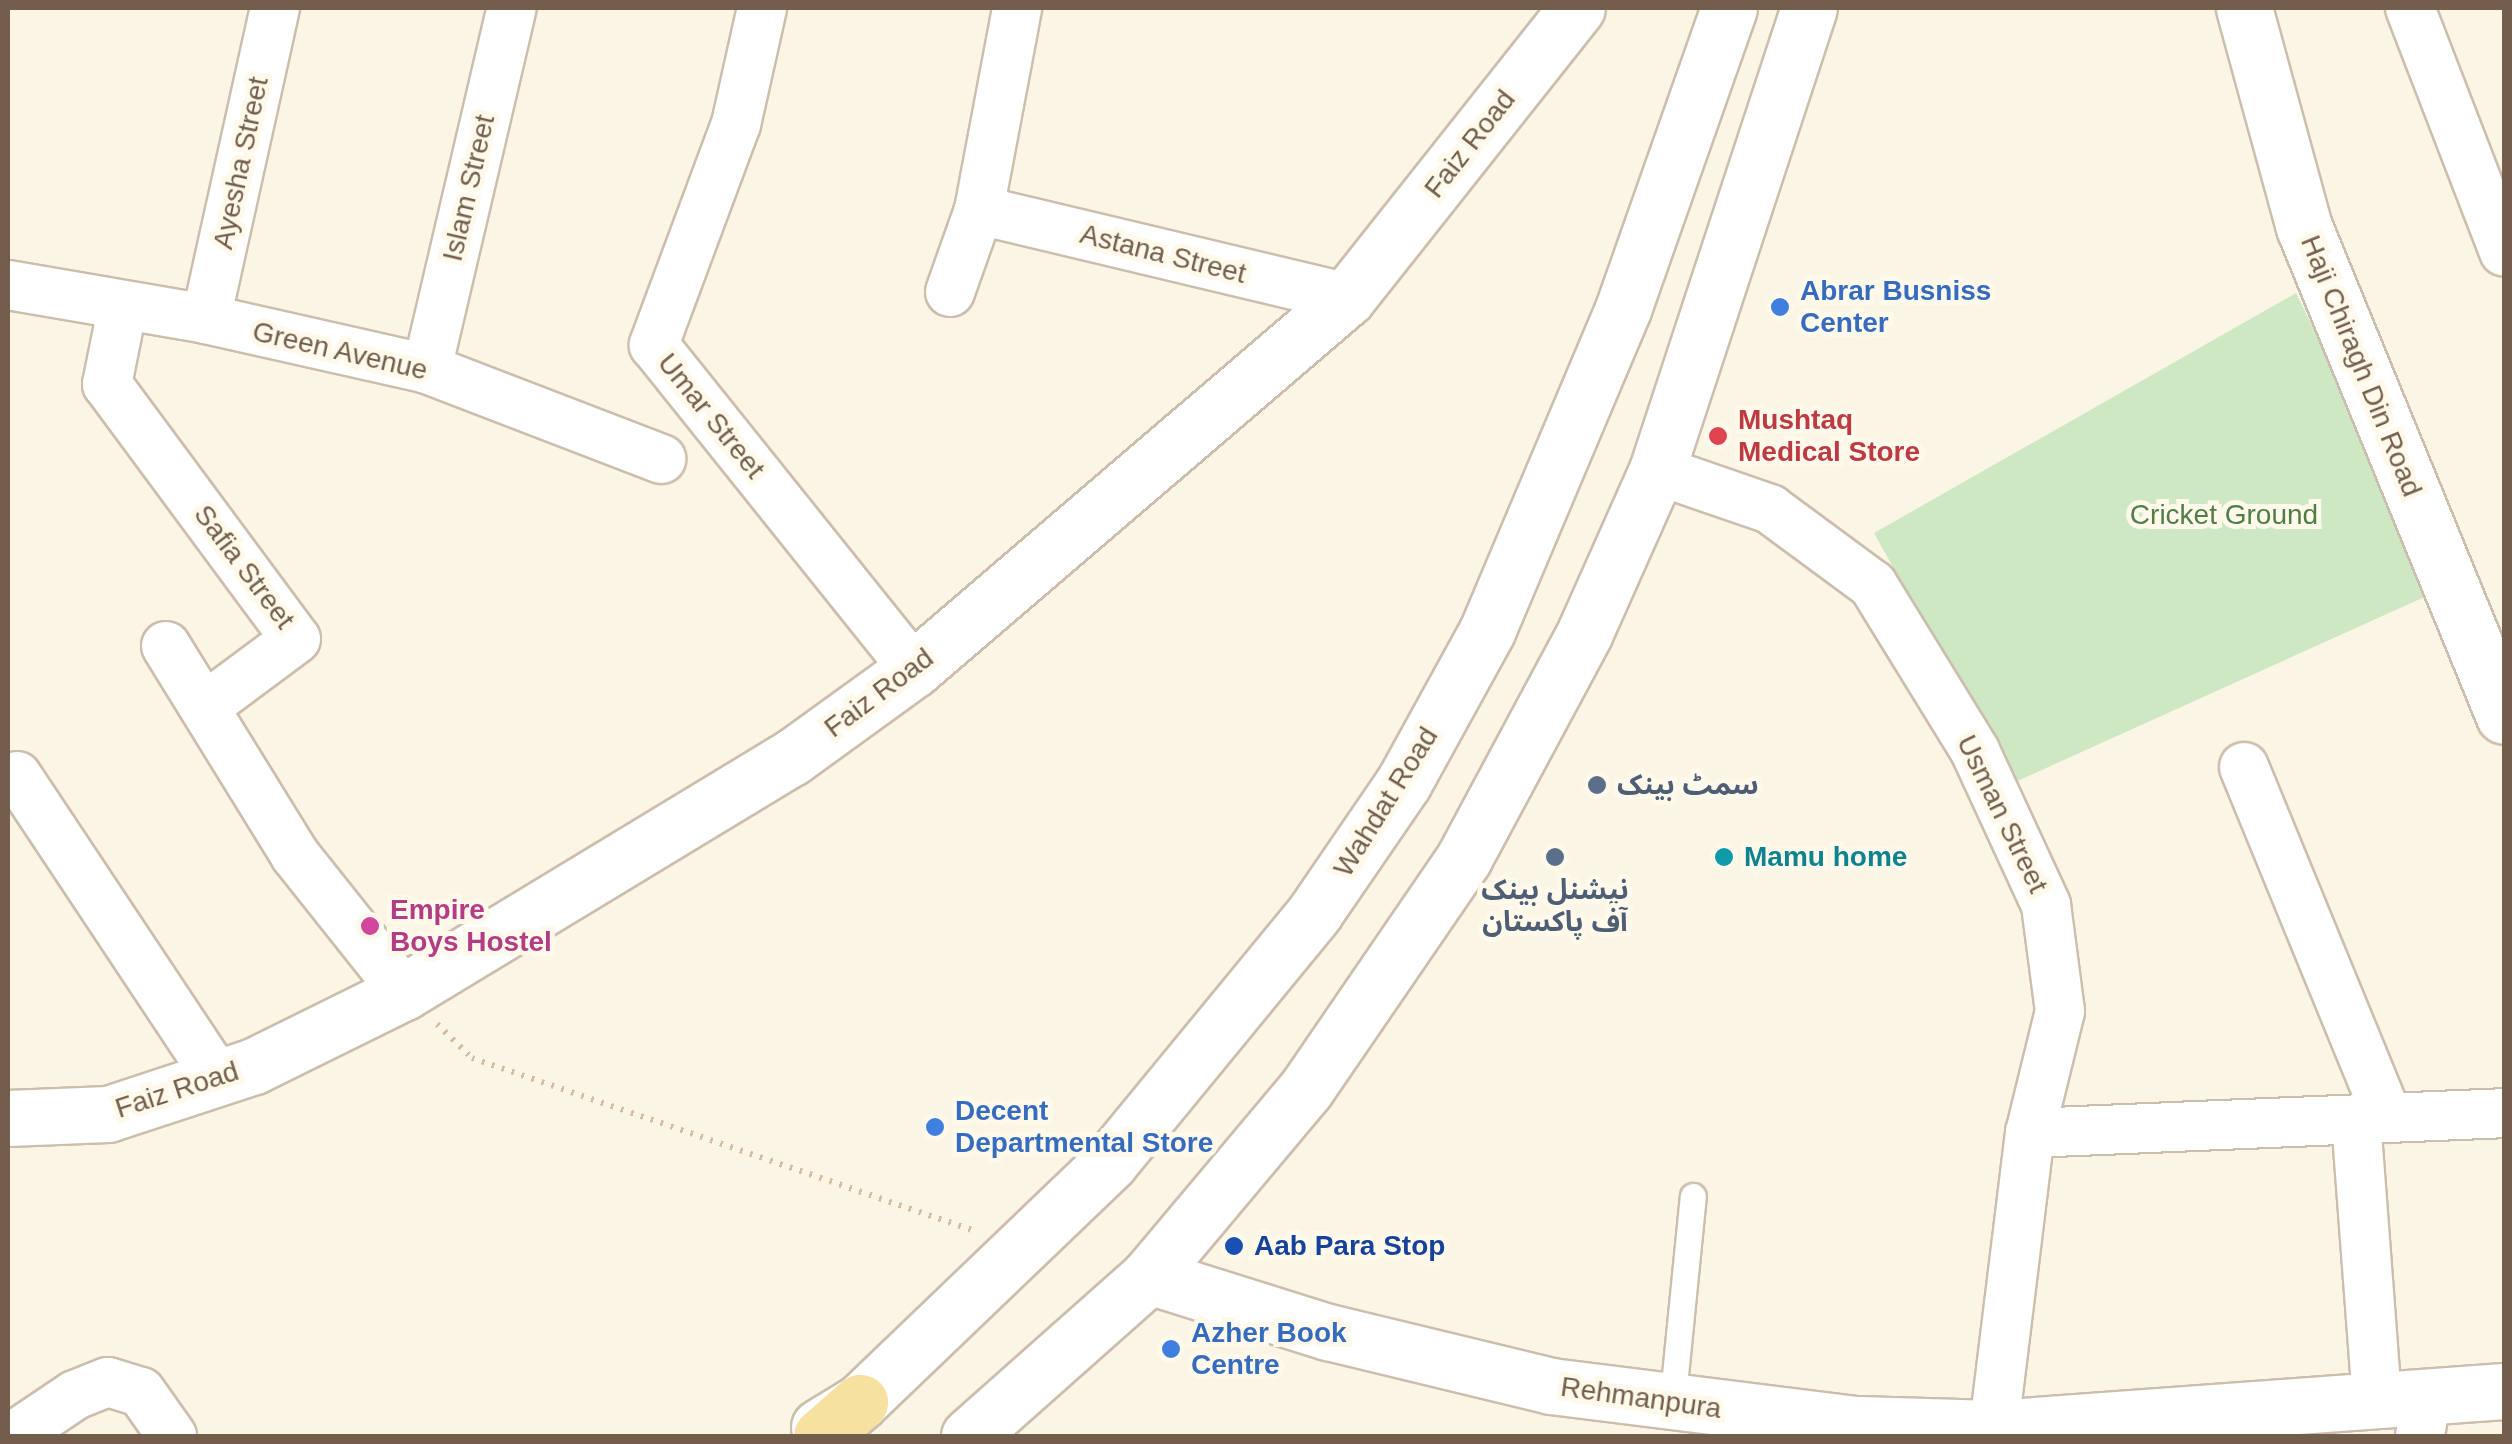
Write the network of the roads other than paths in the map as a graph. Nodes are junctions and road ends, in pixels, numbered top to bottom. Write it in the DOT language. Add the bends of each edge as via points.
graph roads {
  1 [pos="275,8"];
  2 [pos="512,8"];
  3 [pos="762,8"];
  4 [pos="1017,8"];
  5 [pos="1577,8"];
  6 [pos="1729,8"];
  7 [pos="1809,8"];
  8 [pos="2244,8"];
  9 [pos="2410,8"];
  10 [pos="979,210"];
  11 [pos="2504,251"];
  12 [pos="8,284"];
  13 [pos="950,292"];
  14 [pos="1347,298"];
  15 [pos="123,305"];
  16 [pos="206,320"];
  17 [pos="427,369"];
  18 [pos="661,459"];
  19 [pos="1657,470"];
  20 [pos="166,646"];
  21 [pos="914,669"];
  22 [pos="207,705"];
  23 [pos="2504,716"];
  24 [pos="2244,766"];
  25 [pos="18,776"];
  26 [pos="404,992"];
  27 [pos="218,1078"];
  28 [pos="2504,1113"];
  29 [pos="8,1118"];
  30 [pos="2372,1119"];
  31 [pos="2030,1133"];
  32 [pos="1693,1196"];
  33 [pos="1150,1276"];
  34 [pos="2504,1390"];
  35 [pos="1672,1405"];
  36 [pos="2407,1412"];
  37 [pos="841,1419"];
  38 [pos="1994,1428"];
  39 [pos="14,1436"];
  40 [pos="172,1436"];
  41 [pos="802,1436"];
  42 [pos="969,1436"];
  1 -- 16 [label="street, Ayesha Street"];
  2 -- 17 [label="street, Islam Street"];
  3 -- 21 [label="street, Umar Street" via="736,124 654,346"];
  4 -- 10 [label="street"];
  5 -- 14 [label="street, Faiz Road"];
  6 -- 37 [label="street, Wahdat Road" via="1615,327 1487,631 1404,782 1315,912 1110,1162"];
  7 -- 19 [label="street"];
  8 -- 23 [label="street, Haji Chiragh Din Road" via="2304,227"];
  9 -- 11 [label="street"];
  10 -- 13 [label="street"];
  10 -- 14 [label="street, Astana Street"];
  12 -- 15 [label="street, Green Avenue"];
  14 -- 21 [label="street, Faiz Road"];
  15 -- 16 [label="street, Green Avenue"];
  15 -- 22 [label="street, Safia Street" via="106,384 296,639"];
  16 -- 17 [label="street, Green Avenue"];
  17 -- 18 [label="street, Green Avenue"];
  19 -- 31 [label="street, Usman Street" via="1770,510 1872,586 1975,751 2046,905 2060,1011"];
  19 -- 33 [label="street" via="1586,632 1464,858 1306,1089"];
  20 -- 22 [label="street"];
  21 -- 26 [label="street, Faiz Road" via="790,758"];
  22 -- 26 [label="street" via="295,855"];
  24 -- 30 [label="street"];
  25 -- 27 [label="street"];
  26 -- 27 [label="street, Faiz Road"];
  27 -- 29 [label="street, Faiz Road" via="108,1114"];
  28 -- 30 [label="street"];
  30 -- 31 [label="street"];
  30 -- 36 [label="street"];
  31 -- 38 [label="street, Usman Street"];
  32 -- 35 [label="lane"];
  33 -- 35 [label="street, Rehmanpura" via="1328,1332 1552,1386"];
  33 -- 42 [label="street"];
  34 -- 36 [label="street, Rehmanpura"];
  35 -- 38 [label="street, Rehmanpura" via="1858,1424"];
  36 -- 38 [label="street, Rehmanpura"];
  37 -- 41 [label="street, Wahdat Road"];
  39 -- 40 [label="street" via="75,1395 108,1382 141,1392"];
}
